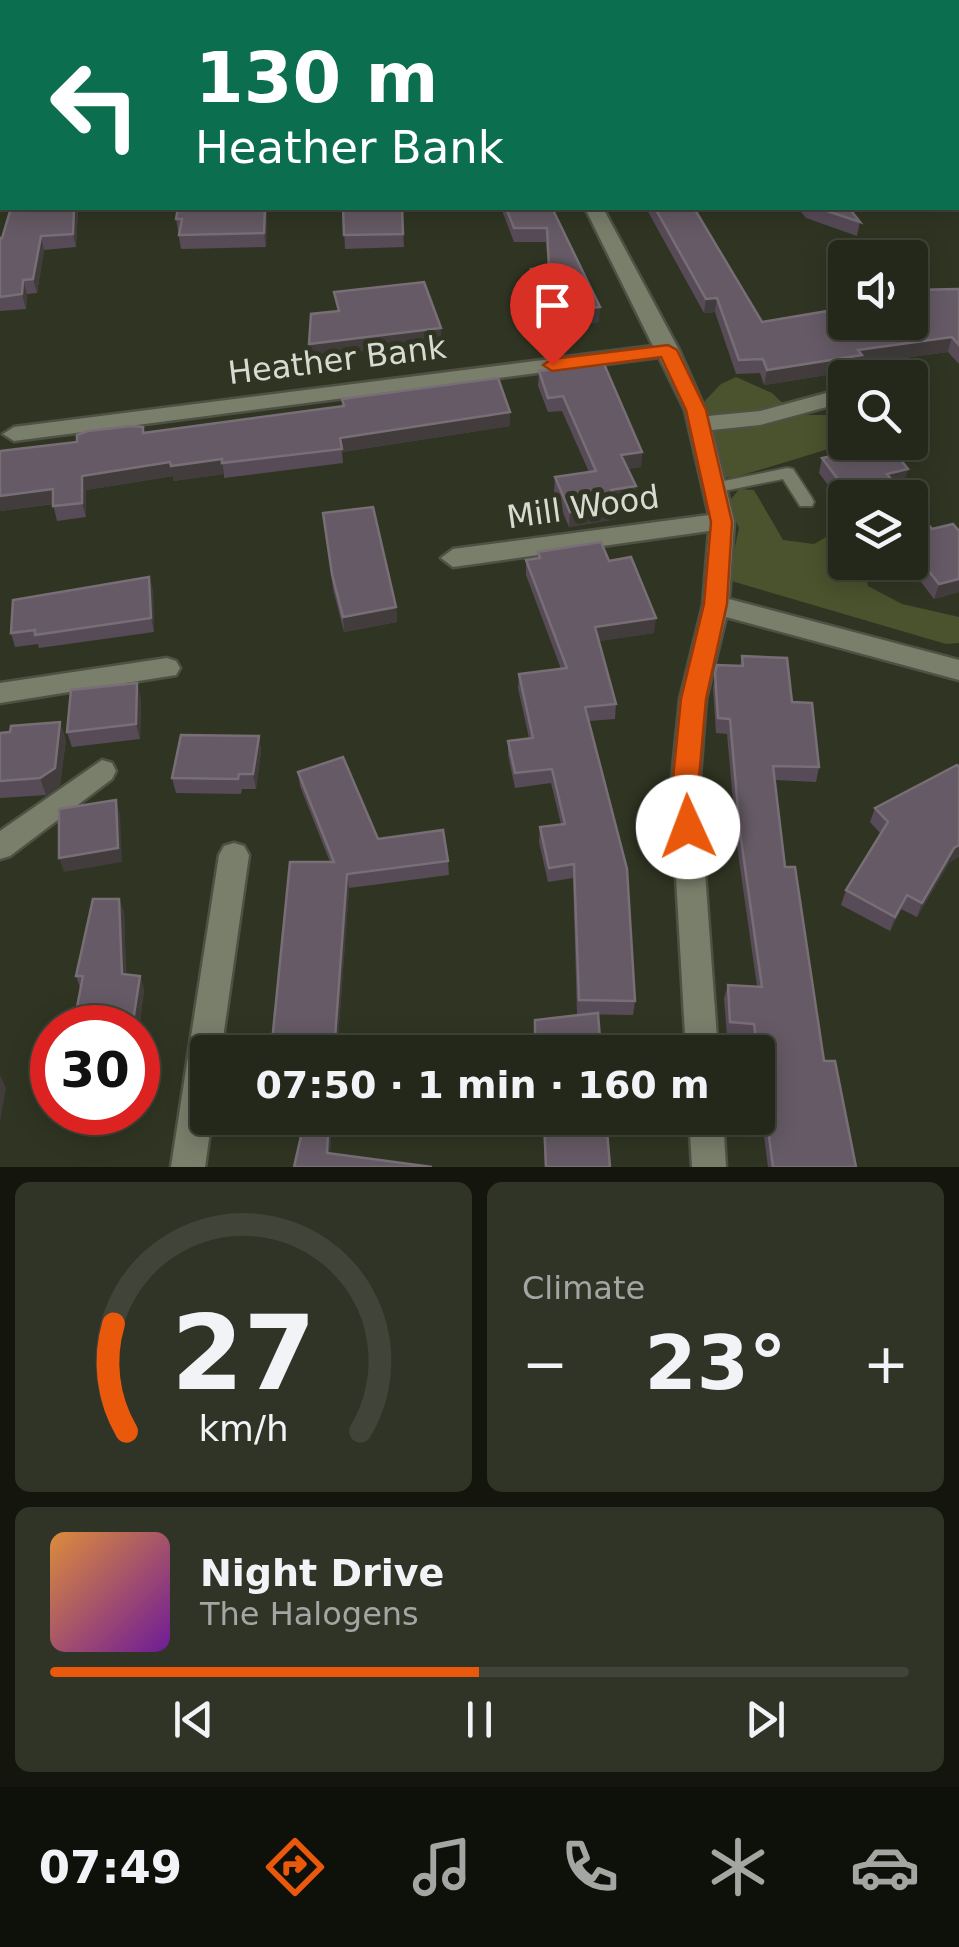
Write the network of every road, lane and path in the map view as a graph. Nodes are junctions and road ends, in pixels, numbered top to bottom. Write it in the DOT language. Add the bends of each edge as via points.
graph roads {
  1 [pos="595,210"];
  2 [pos="668,350"];
  3 [pos="828,400"];
  4 [pos="700,424"];
  5 [pos="14,434"];
  6 [pos="714,488"];
  7 [pos="806,502"];
  8 [pos="722,522"];
  9 [pos="454,558"];
  10 [pos="716,604"];
  11 [pos="166,668"];
  12 [pos="959,670"];
  13 [pos="0,694"];
  14 [pos="102,772"];
  15 [pos="0,846"];
  16 [pos="234,855"];
  17 [pos="701,1035"];
  18 [pos="707,1135"];
  19 [pos="188,1167"];
  20 [pos="709,1167"];
  1 -- 2 [label="street"];
  2 -- 4 [label="street"];
  2 -- 5 [label="street, Heather Bank"];
  3 -- 4 [label="street" via="760,418"];
  4 -- 6 [label="street"];
  6 -- 7 [label="lane" via="787,474"];
  6 -- 8 [label="street"];
  8 -- 9 [label="street, Mill Wood"];
  8 -- 10 [label="street"];
  10 -- 12 [label="street"];
  10 -- 17 [label="street" via="693,699 685,789"];
  11 -- 13 [label="street"];
  14 -- 15 [label="street"];
  16 -- 19 [label="street"];
  18 -- 20 [label="street"];
}
